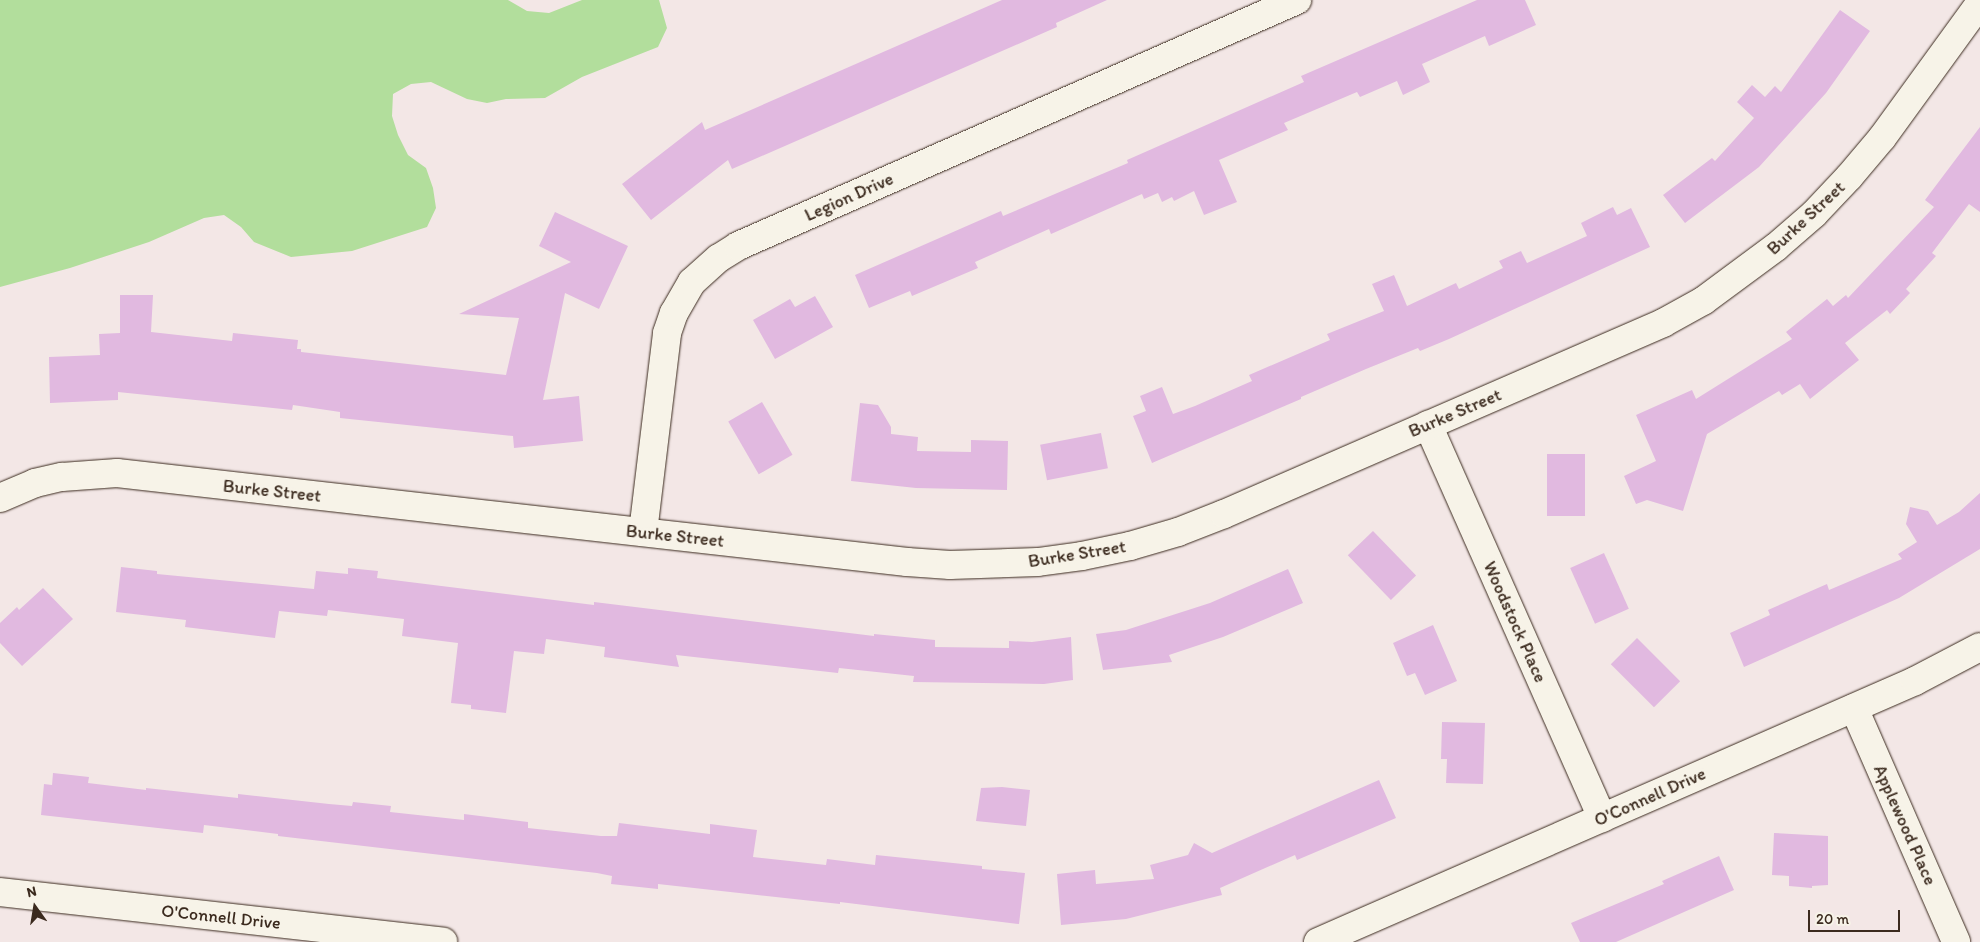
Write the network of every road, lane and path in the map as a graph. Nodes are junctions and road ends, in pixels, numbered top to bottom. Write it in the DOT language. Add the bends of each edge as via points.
graph roads {
  1 [pos="1297,0"];
  2 [pos="1980,3"];
  3 [pos="1246,10"];
  4 [pos="1428,425"];
  5 [pos="0,498"];
  6 [pos="643,532"];
  7 [pos="1980,647"];
  8 [pos="1854,708"];
  9 [pos="1602,818"];
  10 [pos="0,892"];
  11 [pos="443,942"];
  12 [pos="1318,942"];
  13 [pos="1956,942"];
  1 -- 3 [label="street, Legion Drive"];
  2 -- 4 [label="street, Burke Street" via="1882,138 1849,177 1814,214 1741,275 1663,323"];
  3 -- 6 [label="street, Legion Drive" via="738,246 712,264 692,282 666,333"];
  4 -- 6 [label="street, Burke Street" via="1224,514 1140,543 1082,556 1029,563 950,565"];
  4 -- 9 [label="street, Woodstock Place"];
  5 -- 6 [label="street, Burke Street" via="62,477 117,473"];
  7 -- 8 [label="street, O'Connell Drive" via="1915,682"];
  8 -- 9 [label="street, O'Connell Drive"];
  8 -- 13 [label="street, Applewood Place"];
  9 -- 12 [label="street, O'Connell Drive"];
  10 -- 11 [label="street, O'Connell Drive"];
}
